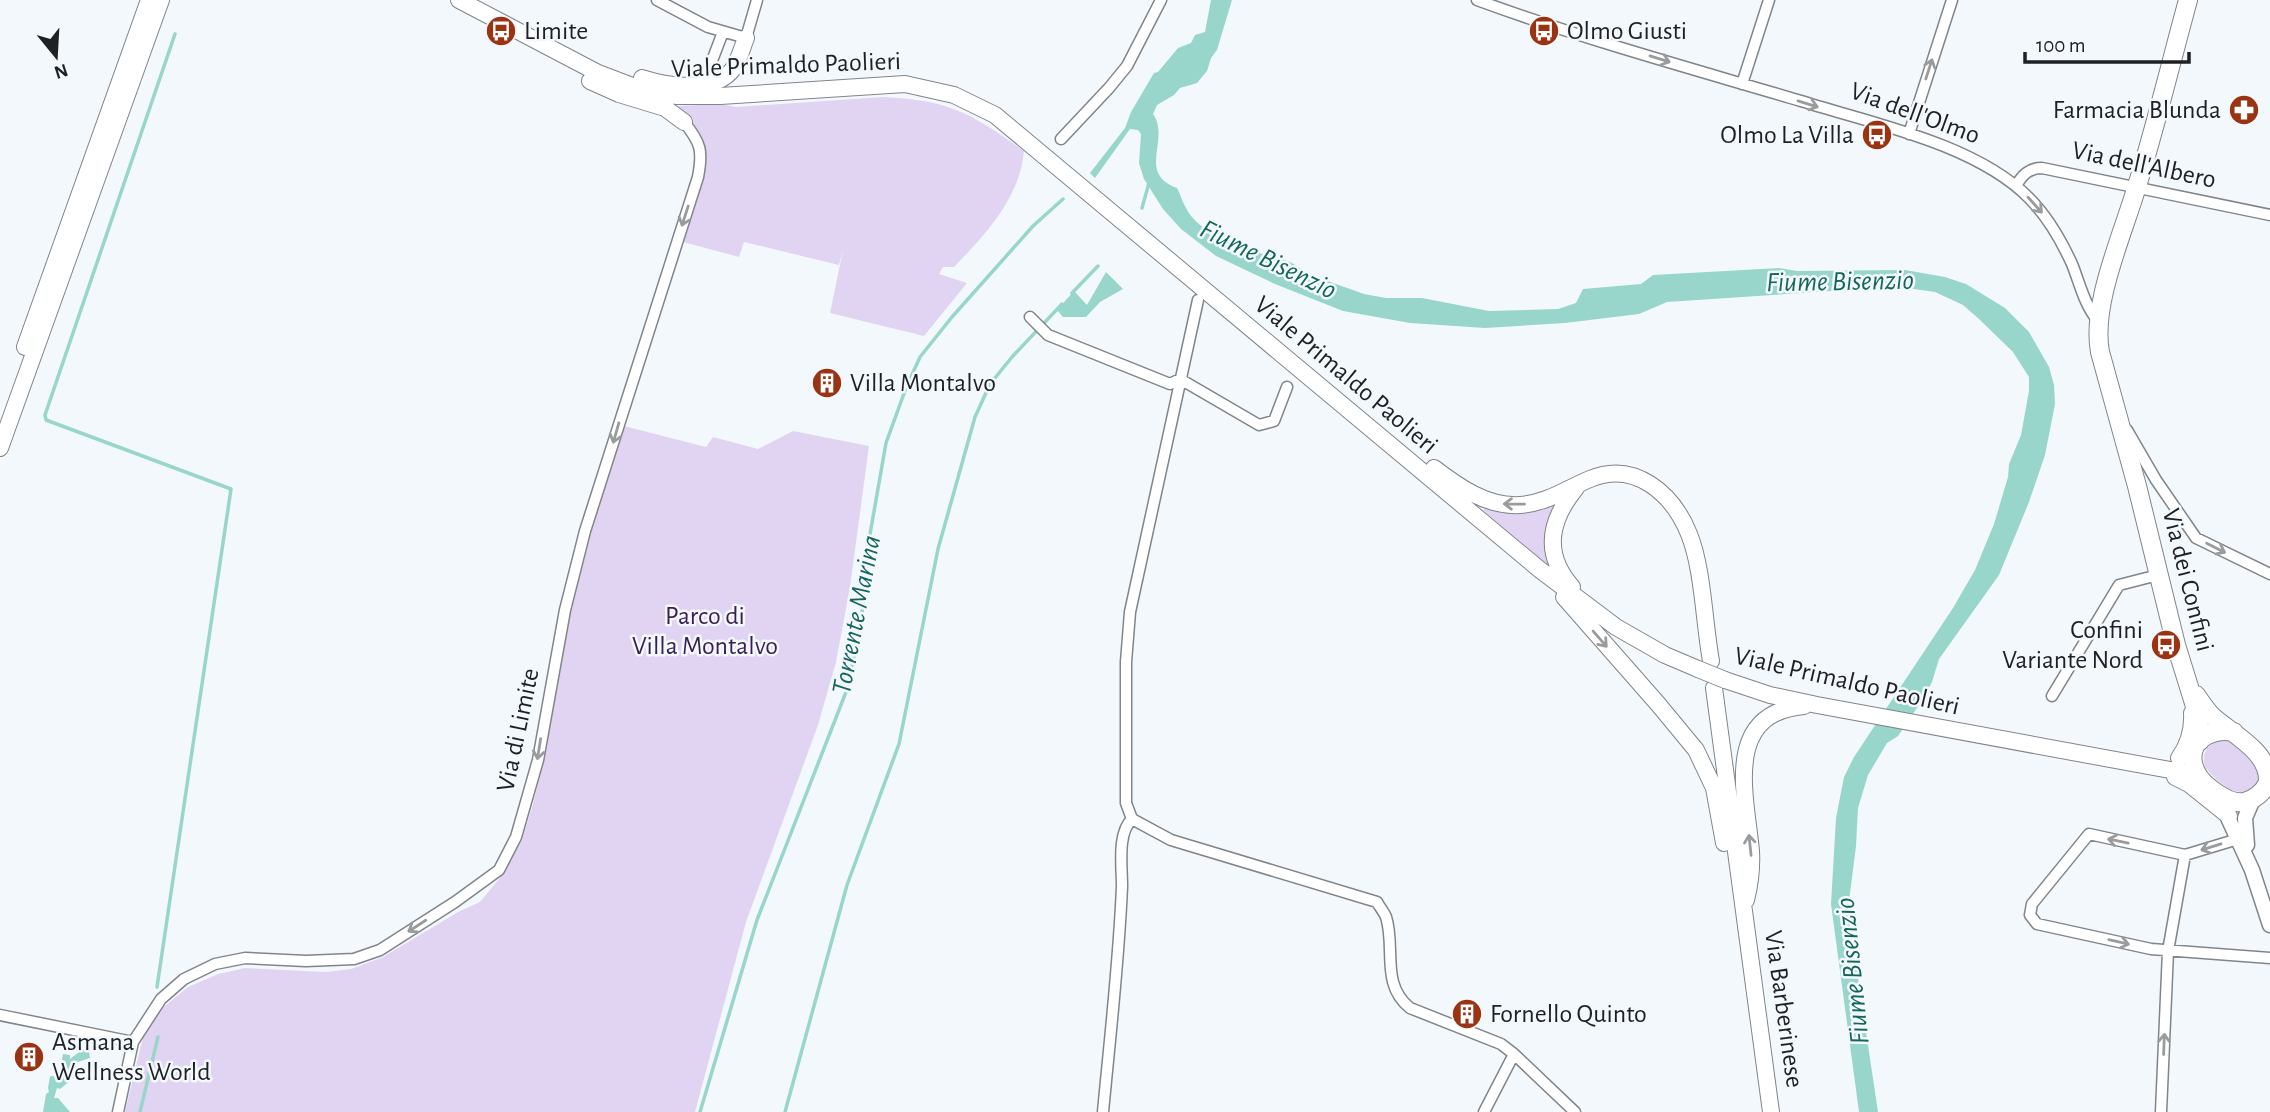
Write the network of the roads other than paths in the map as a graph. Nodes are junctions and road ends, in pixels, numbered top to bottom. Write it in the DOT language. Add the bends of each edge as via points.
graph roads {
  1 [pos="149,0"];
  2 [pos="161,0"];
  3 [pos="459,0"];
  4 [pos="657,0"];
  5 [pos="757,0"];
  6 [pos="1161,0"];
  7 [pos="1477,0"];
  8 [pos="1769,0"];
  9 [pos="1952,0"];
  10 [pos="2188,0"];
  11 [pos="1502,4"];
  12 [pos="723,32"];
  13 [pos="746,38"];
  14 [pos="542,44"];
  15 [pos="710,66"];
  16 [pos="1742,84"];
  17 [pos="684,122"];
  18 [pos="1909,134"];
  19 [pos="1062,139"];
  20 [pos="2016,186"];
  21 [pos="2137,186"];
  22 [pos="2270,215"];
  23 [pos="1198,300"];
  24 [pos="1030,317"];
  25 [pos="2098,321"];
  26 [pos="1180,379"];
  27 [pos="1287,387"];
  28 [pos="2117,414"];
  29 [pos="0,416"];
  30 [pos="1367,425"];
  31 [pos="0,448"];
  32 [pos="2156,481"];
  33 [pos="1578,485"];
  34 [pos="2137,486"];
  35 [pos="1539,569"];
  36 [pos="2270,574"];
  37 [pos="2158,575"];
  38 [pos="1594,613"];
  39 [pos="1704,665"];
  40 [pos="1719,684"];
  41 [pos="2190,691"];
  42 [pos="2052,696"];
  43 [pos="1823,706"];
  44 [pos="2234,732"];
  45 [pos="2198,743"];
  46 [pos="2265,755"];
  47 [pos="2179,758"];
  48 [pos="2143,766"];
  49 [pos="2197,775"];
  50 [pos="2263,790"];
  51 [pos="2215,792"];
  52 [pos="2229,816"];
  53 [pos="1132,819"];
  54 [pos="2238,839"];
  55 [pos="2185,855"];
  56 [pos="2252,870"];
  57 [pos="1744,913"];
  58 [pos="2270,925"];
  59 [pos="2168,951"];
  60 [pos="2270,958"];
  61 [pos="0,1015"];
  62 [pos="133,1042"];
  63 [pos="1514,1054"];
  64 [pos="118,1112"];
  65 [pos="1103,1112"];
  66 [pos="1484,1112"];
  67 [pos="1575,1112"];
  68 [pos="1772,1112"];
  69 [pos="2161,1112"];
  1 -- 29 [label="main road"];
  2 -- 31 [label="main road"];
  3 -- 14 [label="main road, Viale Primaldo Paolieri"];
  4 -- 12 [label="street"];
  5 -- 13 [label="street"];
  6 -- 19 [label="street" via="1126,66"];
  7 -- 11 [label="street, Via dell'Olmo"];
  8 -- 16 [label="street"];
  18 -- 9 [label="street, one-way"];
  10 -- 21 [label="main road"];
  11 -- 16 [label="street, Via dell'Olmo, one-way" via="1547,25"];
  12 -- 13 [label="street"];
  12 -- 15 [label="street"];
  13 -- 14 [label="main road" via="727,75 686,85 631,75 588,56"];
  14 -- 17 [label="main road" via="565,67 610,90 665,108"];
  14 -- 30 [label="main road, Viale Primaldo Paolieri" via="611,79 665,95 720,96 905,84 954,95 995,115"];
  16 -- 18 [label="street, Via dell'Olmo, one-way"];
  17 -- 62 [label="street, Via di Limite, one-way" via="697,138 702,157 698,177 585,531 565,611 538,760 516,837 499,870 380,950 354,959 245,958 215,964 184,979 161,999"];
  18 -- 20 [label="street, Via dell'Olmo" via="1970,159"];
  20 -- 21 [label="street, Via dell'Albero" via="2025,173 2037,168"];
  20 -- 25 [label="street, Via dell'Olmo, one-way" via="2054,230"];
  21 -- 22 [label="street, Via dell'Albero"];
  21 -- 25 [label="main road"];
  23 -- 26 [label="street"];
  24 -- 26 [label="street" via="1048,335 1170,384"];
  25 -- 28 [label="main road, Via dell'Olmo" via="2100,352"];
  26 -- 27 [label="street" via="1259,425 1274,421"];
  26 -- 53 [label="street" via="1130,612 1126,803"];
  28 -- 32 [label="street"];
  28 -- 34 [label="main road, Via dell'Olmo"];
  33 -- 30 [label="main road, one-way" via="1544,501 1496,503 1467,492"];
  30 -- 35 [label="main road, Viale Primaldo Paolieri"];
  32 -- 34 [label="street"];
  32 -- 36 [label="street, one-way" via="2196,538"];
  33 -- 38 [label="main road" via="1556,520 1553,550 1562,576"];
  33 -- 39 [label="main road" via="1600,475 1623,473 1648,482 1671,501 1694,548"];
  34 -- 37 [label="main road, Via dei Confini"];
  35 -- 38 [label="main road, Viale Primaldo Paolieri"];
  35 -- 57 [label="main road, one-way" via="1696,750 1714,788 1729,876"];
  37 -- 41 [label="main road, Via dei Confini"];
  37 -- 42 [label="street" via="2119,585"];
  38 -- 39 [label="main road, Viale Primaldo Paolieri" via="1637,640"];
  39 -- 40 [label="main road, Viale Primaldo Paolieri, bridge"];
  40 -- 43 [label="main road, Viale Primaldo Paolieri"];
  40 -- 57 [label="main road"];
  41 -- 44 [label="main road, Via dei Confini"];
  41 -- 45 [label="main road, Via dei Confini" via="2198,716"];
  41 -- 47 [label="main road" via="2191,732"];
  43 -- 48 [label="main road, Viale Primaldo Paolieri"];
  57 -- 43 [label="main road, one-way" via="1751,866 1743,775 1749,743 1761,723 1774,713 1788,707"];
  44 -- 45 [label="main road" via="2216,730"];
  44 -- 46 [label="main road, Via dei Confini"];
  45 -- 47 [label="main road, Viale Primaldo Paolieri"];
  45 -- 49 [label="main road, Via dei Confini" via="2193,764"];
  46 -- 50 [label="main road, Via dei Confini" via="2270,769"];
  47 -- 48 [label="main road, Viale Primaldo Paolieri"];
  48 -- 49 [label="main road, Viale Primaldo Paolieri"];
  48 -- 52 [label="main road" via="2189,783"];
  49 -- 51 [label="main road, Via dei Confini"];
  50 -- 51 [label="main road" via="2236,803"];
  50 -- 56 [label="street, Via dei Confini" via="2245,818"];
  51 -- 52 [label="street, Via dei Confini"];
  52 -- 54 [label="street, Via dei Confini"];
  53 -- 63 [label="street" via="1183,844 1377,902 1386,916 1392,981 1401,999 1410,1008 1501,1044"];
  53 -- 65 [label="street" via="1123,840"];
  54 -- 55 [label="street, one-way"];
  54 -- 56 [label="street, Via dei Confini"];
  55 -- 59 [label="street"];
  55 -- 59 [label="street, one-way" via="2089,834 2030,908 2036,924"];
  56 -- 58 [label="street, Via dei Confini"];
  57 -- 68 [label="main road, Via Barberinese"];
  59 -- 60 [label="street"];
  69 -- 59 [label="street, one-way"];
  61 -- 62 [label="street"];
  62 -- 64 [label="street, Via di Limite"];
  63 -- 66 [label="street"];
  63 -- 67 [label="street"];
}
